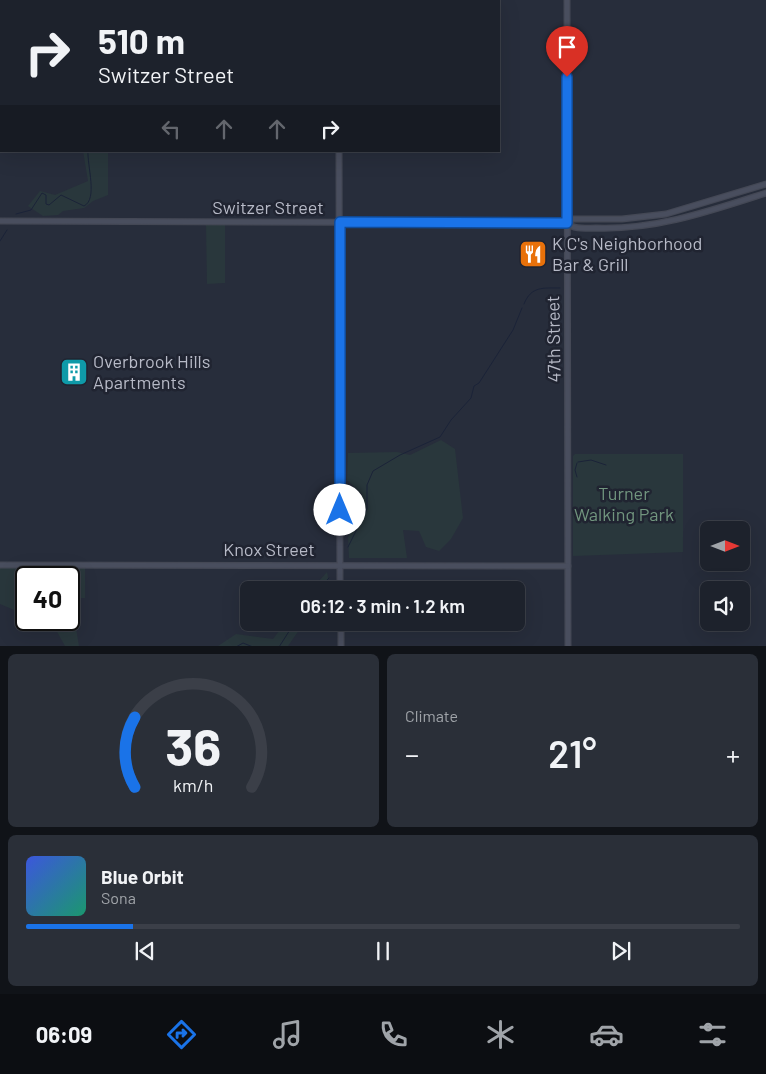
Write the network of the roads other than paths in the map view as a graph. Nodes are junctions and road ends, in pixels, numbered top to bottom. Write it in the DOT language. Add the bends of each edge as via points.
graph roads {
  1 [pos="566,0"];
  2 [pos="339,152"];
  3 [pos="766,184"];
  4 [pos="766,193"];
  5 [pos="0,221"];
  6 [pos="340,222"];
  7 [pos="567,223"];
  8 [pos="0,565"];
  9 [pos="340,565"];
  10 [pos="568,566"];
  11 [pos="340,581"];
  12 [pos="341,631"];
  13 [pos="341,646"];
  14 [pos="568,646"];
  1 -- 7 [label="street, 47th Street"];
  2 -- 6 [label="street"];
  3 -- 7 [label="street" via="666,214 622,219 573,219"];
  4 -- 7 [label="street" via="688,218 650,225 608,228 572,227"];
  5 -- 6 [label="street, Switzer Street"];
  6 -- 7 [label="street, Switzer Street"];
  6 -- 9 [label="street"];
  7 -- 10 [label="street, 47th Street"];
  8 -- 9 [label="street, Knox Street"];
  9 -- 10 [label="street, Knox Street"];
  9 -- 11 [label="street"];
  10 -- 14 [label="street, 47th Street"];
  12 -- 13 [label="street"];
}
